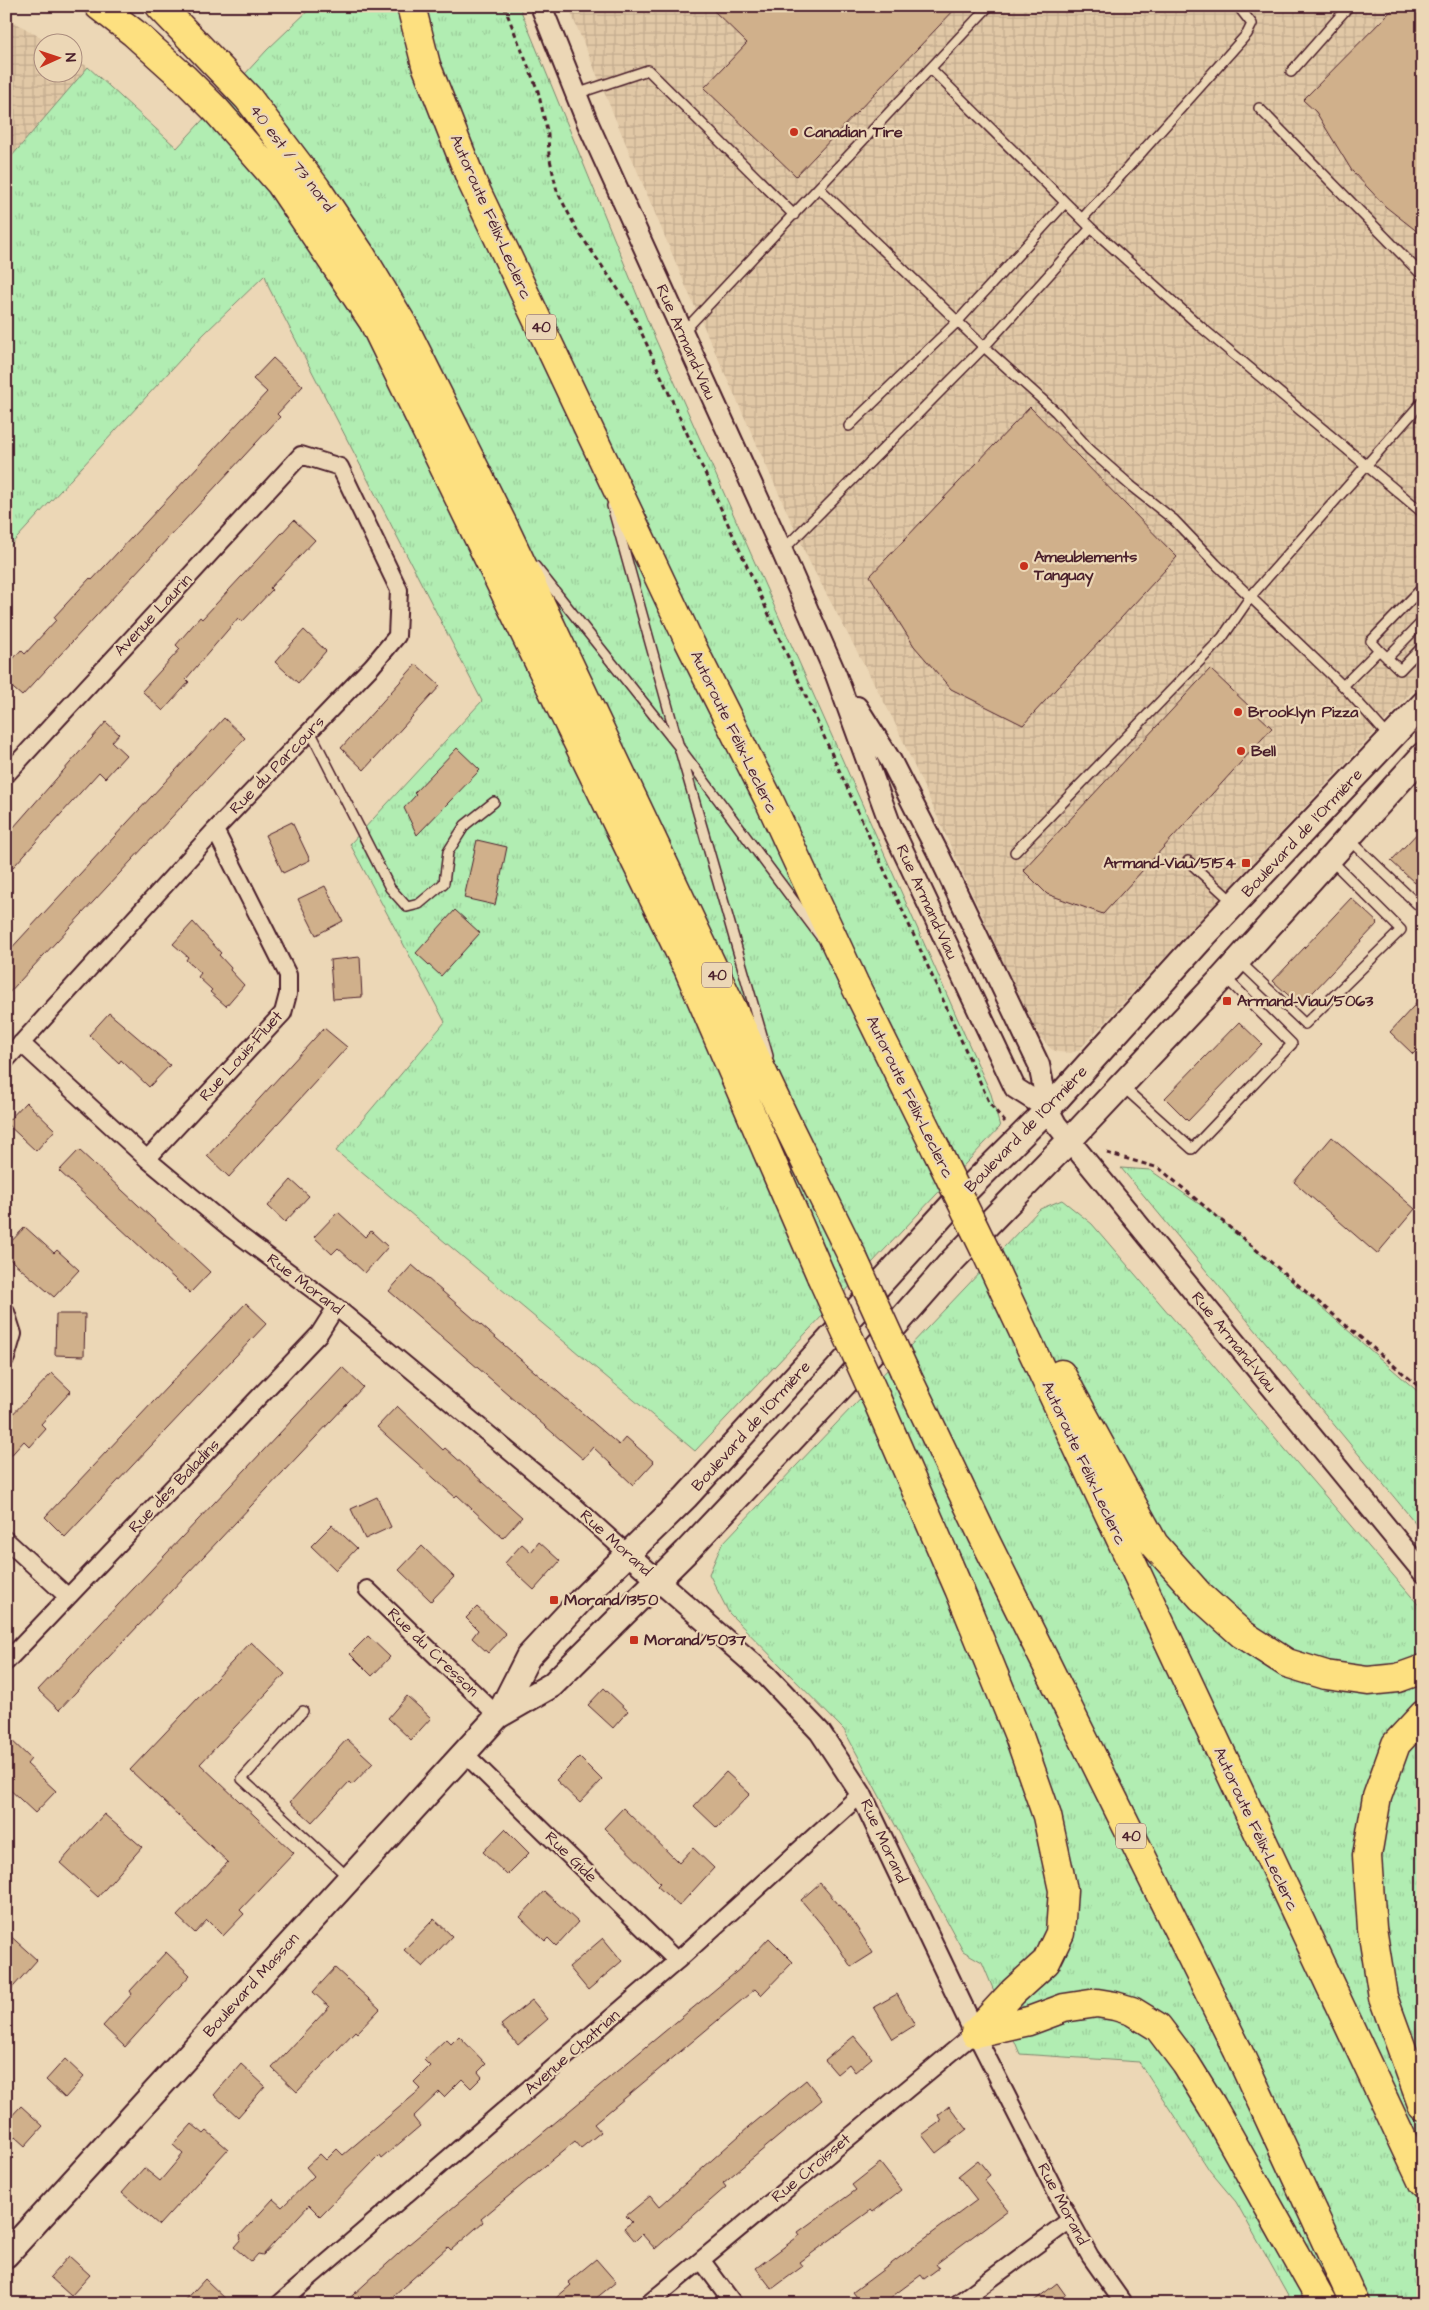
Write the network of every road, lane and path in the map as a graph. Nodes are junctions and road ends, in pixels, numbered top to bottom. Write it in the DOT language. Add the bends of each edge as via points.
graph roads {
  1 [pos="99,6"];
  2 [pos="127,6"];
  3 [pos="160,6"];
  4 [pos="411,6"];
  5 [pos="504,6"];
  6 [pos="541,6"];
  7 [pos="989,6"];
  8 [pos="1238,6"];
  9 [pos="1349,6"];
  10 [pos="931,68"];
  11 [pos="1291,72"];
  12 [pos="576,94"];
  13 [pos="1259,108"];
  14 [pos="818,188"];
  15 [pos="1065,203"];
  16 [pos="794,215"];
  17 [pos="1082,219"];
  18 [pos="1091,228"];
  19 [pos="1423,276"];
  20 [pos="958,321"];
  21 [pos="403,325"];
  22 [pos="682,333"];
  23 [pos="984,347"];
  24 [pos="1423,401"];
  25 [pos="849,426"];
  26 [pos="594,440"];
  27 [pos="301,455"];
  28 [pos="1366,465"];
  29 [pos="1423,513"];
  30 [pos="504,527"];
  31 [pos="782,551"];
  32 [pos="1423,587"];
  33 [pos="1251,596"];
  34 [pos="1419,625"];
  35 [pos="1423,646"];
  36 [pos="1380,650"];
  37 [pos="1387,658"];
  38 [pos="836,675"];
  39 [pos="1343,686"];
  40 [pos="583,691"];
  41 [pos="1423,704"];
  42 [pos="310,731"];
  43 [pos="1390,739"];
  44 [pos="678,747"];
  45 [pos="1423,755"];
  46 [pos="6,775"];
  47 [pos="494,802"];
  48 [pos="215,830"];
  49 [pos="1348,838"];
  50 [pos="1015,852"];
  51 [pos="1329,858"];
  52 [pos="1188,861"];
  53 [pos="1423,898"];
  54 [pos="1235,904"];
  55 [pos="685,962"];
  56 [pos="1231,968"];
  57 [pos="854,982"];
  58 [pos="21,1044"];
  59 [pos="6,1060"];
  60 [pos="770,1062"];
  61 [pos="772,1071"];
  62 [pos="1122,1086"];
  63 [pos="1048,1109"];
  64 [pos="789,1128"];
  65 [pos="1017,1138"];
  66 [pos="1072,1138"];
  67 [pos="147,1159"];
  68 [pos="985,1250"];
  69 [pos="336,1307"];
  70 [pos="6,1312"];
  71 [pos="6,1358"];
  72 [pos="1423,1390"];
  73 [pos="6,1540"];
  74 [pos="629,1555"];
  75 [pos="1423,1572"];
  76 [pos="657,1581"];
  77 [pos="367,1589"];
  78 [pos="68,1597"];
  79 [pos="6,1662"];
  80 [pos="1423,1669"];
  81 [pos="302,1711"];
  82 [pos="1423,1714"];
  83 [pos="498,1716"];
  84 [pos="464,1754"];
  85 [pos="861,1794"];
  86 [pos="349,1878"];
  87 [pos="677,1961"];
  88 [pos="975,2032"];
  89 [pos="1423,2107"];
  90 [pos="1423,2183"];
  91 [pos="1070,2220"];
  92 [pos="6,2255"];
  93 [pos="702,2261"];
  94 [pos="279,2304"];
  95 [pos="648,2304"];
  96 [pos="734,2304"];
  97 [pos="957,2304"];
  98 [pos="1124,2304"];
  99 [pos="1323,2304"];
  100 [pos="1355,2304"];
  1 -- 55 [label="highway" via="184,78 280,183 373,321"];
  2 -- 21 [label="highway" via="172,46 270,151 361,277"];
  3 -- 21 [label="highway, 40 est / 73 nord / 40" via="248,98 326,203"];
  4 -- 26 [label="highway, Autoroute Félix-Leclerc / 40" via="426,65 472,182"];
  5 -- 65 [label="path" via="538,91 556,191 577,230 630,305 990,1104"];
  6 -- 12 [label="street, Rue Armand-Viau"];
  7 -- 10 [label="lane"];
  8 -- 17 [label="lane" via="1252,24 1248,34"];
  9 -- 11 [label="lane"];
  10 -- 14 [label="lane"];
  10 -- 15 [label="lane"];
  12 -- 16 [label="lane" via="648,70"];
  12 -- 22 [label="street, Rue Armand-Viau"];
  13 -- 19 [label="lane"];
  14 -- 16 [label="lane"];
  14 -- 20 [label="lane"];
  15 -- 17 [label="lane"];
  15 -- 20 [label="lane"];
  16 -- 22 [label="lane"];
  17 -- 18 [label="lane"];
  18 -- 23 [label="lane"];
  18 -- 28 [label="lane" via="1202,327"];
  20 -- 23 [label="lane"];
  20 -- 25 [label="lane"];
  21 -- 30 [label="highway, 40"];
  22 -- 31 [label="street, Rue Armand-Viau"];
  23 -- 31 [label="lane"];
  23 -- 33 [label="lane" via="1056,412 1089,449 1174,520"];
  24 -- 28 [label="lane"];
  26 -- 44 [label="lane"];
  26 -- 57 [label="highway, Autoroute Félix-Leclerc / 40"];
  27 -- 42 [label="street, Rue du Parcours" via="340,467 399,590 398,636"];
  27 -- 46 [label="street, Avenue Laurin"];
  28 -- 29 [label="lane"];
  28 -- 33 [label="lane"];
  30 -- 40 [label="highway, 40"];
  30 -- 44 [label="lane"];
  31 -- 38 [label="street, Rue Armand-Viau"];
  32 -- 36 [label="lane" via="1371,641"];
  33 -- 39 [label="lane"];
  33 -- 50 [label="lane" via="1222,638"];
  34 -- 37 [label="lane"];
  35 -- 37 [label="lane" via="1400,670"];
  36 -- 37 [label="lane"];
  36 -- 39 [label="lane"];
  38 -- 63 [label="street, Rue Armand-Viau" via="891,760 937,851 1039,1065"];
  38 -- 63 [label="street, Rue Armand-Viau" via="889,821 1015,1088"];
  39 -- 43 [label="lane"];
  40 -- 55 [label="highway"];
  40 -- 64 [label="highway, 40"];
  41 -- 43 [label="main road, Boulevard de l'Ormière"];
  42 -- 47 [label="lane" via="390,888 407,907 419,904 444,883 448,852 466,825"];
  42 -- 48 [label="street, Rue du Parcours"];
  43 -- 54 [label="main road, Boulevard de l'Ormière"];
  44 -- 57 [label="lane"];
  44 -- 60 [label="lane"];
  45 -- 49 [label="main road"];
  48 -- 58 [label="street, Rue du Parcours"];
  48 -- 67 [label="street, Rue Louis-Fluet" via="288,975 288,994 283,1013"];
  49 -- 51 [label="main road"];
  49 -- 53 [label="lane" via="1417,904"];
  51 -- 56 [label="main road"];
  51 -- 56 [label="lane" via="1401,930 1305,1024"];
  52 -- 54 [label="lane"];
  54 -- 63 [label="main road, Boulevard de l'Ormière"];
  55 -- 88 [label="highway, bridge" via="959,1588 1019,1736 1046,1816 1063,1890 1060,1933 1046,1962"];
  56 -- 62 [label="main road"];
  56 -- 62 [label="lane" via="1292,1044 1192,1149"];
  57 -- 68 [label="highway, Autoroute Félix-Leclerc / 40, bridge"];
  58 -- 59 [label="street, Rue du Parcours"];
  58 -- 67 [label="street, Rue Morand"];
  61 -- 64 [label="lane"];
  62 -- 66 [label="main road"];
  63 -- 65 [label="main road, Boulevard de l'Ormière"];
  63 -- 66 [label="street, Rue Armand-Viau"];
  64 -- 100 [label="highway, 40, bridge" via="983,1536 1238,2051"];
  65 -- 74 [label="main road, Boulevard de l'Ormière"];
  66 -- 72 [label="path" via="1111,1155 1159,1168"];
  66 -- 75 [label="street, Rue Armand-Viau"];
  66 -- 76 [label="main road" via="952,1261 844,1384"];
  67 -- 69 [label="street, Rue Morand" via="231,1229"];
  68 -- 80 [label="highway" via="1015,1290 1154,1544 1201,1598 1242,1634 1287,1662 1326,1675 1368,1682 1398,1678"];
  68 -- 90 [label="highway, Autoroute Félix-Leclerc / 40"];
  69 -- 74 [label="street, Rue Morand" via="576,1506"];
  69 -- 78 [label="street, Rue des Baladins" via="319,1334"];
  70 -- 71 [label="street" via="13,1334"];
  73 -- 78 [label="street"];
  74 -- 76 [label="street, Rue Morand"];
  74 -- 83 [label="main road, Boulevard Masson" via="528,1657"];
  76 -- 83 [label="main road, Boulevard Masson" via="552,1685"];
  76 -- 85 [label="street, Rue Morand" via="774,1683 820,1732"];
  77 -- 83 [label="street, Rue du Cresson"];
  78 -- 79 [label="street, Rue des Baladins"];
  81 -- 86 [label="lane" via="242,1778"];
  82 -- 89 [label="highway" via="1396,1744 1377,1797 1367,1856 1372,1928 1384,1997"];
  83 -- 84 [label="main road, Boulevard Masson"];
  84 -- 86 [label="main road, Boulevard Masson"];
  84 -- 87 [label="street, Rue Gide"];
  85 -- 87 [label="street, Avenue Chatrian"];
  85 -- 88 [label="street, Rue Morand"];
  86 -- 92 [label="main road, Boulevard Masson"];
  87 -- 94 [label="street, Avenue Chatrian"];
  88 -- 91 [label="street, Rue Morand"];
  88 -- 93 [label="street, Rue Croisset"];
  88 -- 99 [label="highway" via="1029,2021 1064,2008 1097,2003 1132,2011 1158,2026 1212,2106"];
  91 -- 97 [label="street"];
  91 -- 98 [label="street, Rue Morand" via="1090,2256"];
  93 -- 95 [label="street, Rue Croisset"];
  93 -- 96 [label="street"];
}
